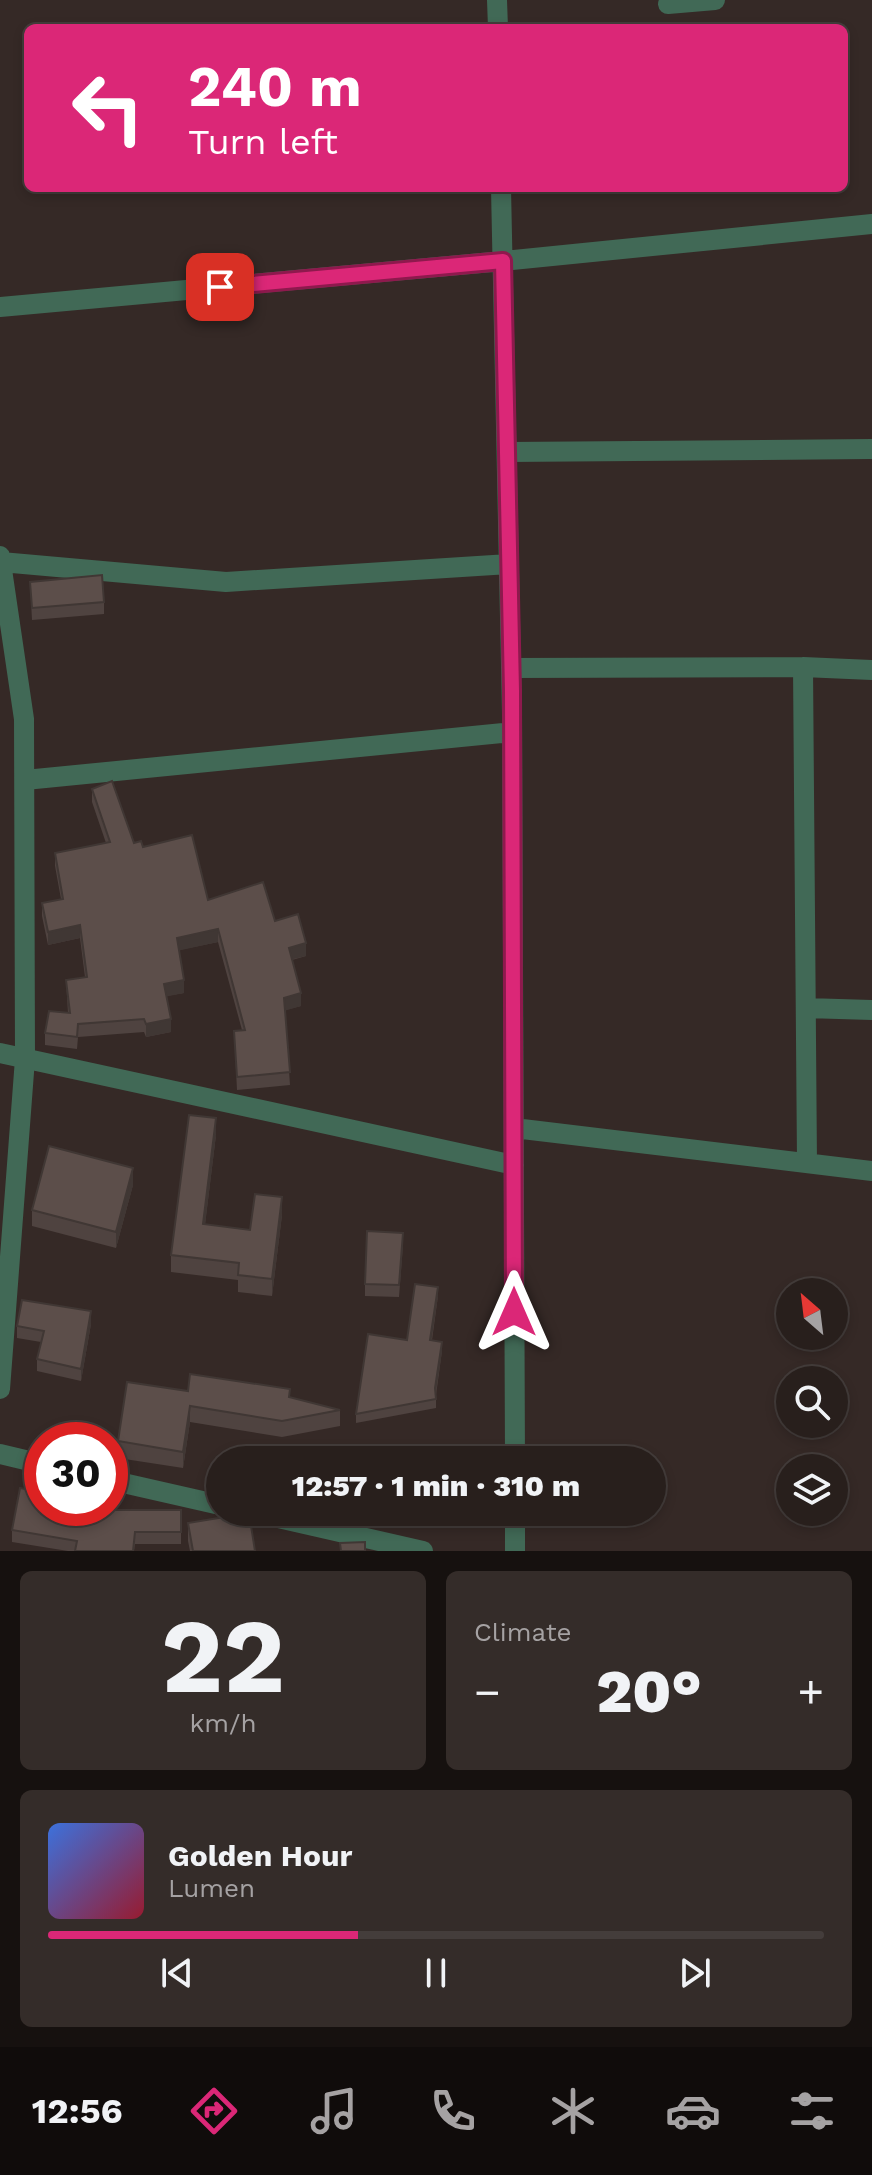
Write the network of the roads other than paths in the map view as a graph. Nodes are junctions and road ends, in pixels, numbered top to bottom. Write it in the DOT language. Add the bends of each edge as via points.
graph roads {
  1 [pos="497,0"];
  2 [pos="715,0"];
  3 [pos="668,4"];
  4 [pos="498,24"];
  5 [pos="501,192"];
  6 [pos="872,224"];
  7 [pos="503,261"];
  8 [pos="0,307"];
  9 [pos="872,449"];
  10 [pos="507,452"];
  11 [pos="0,556"];
  12 [pos="1,562"];
  13 [pos="509,564"];
  14 [pos="803,667"];
  15 [pos="511,668"];
  16 [pos="872,670"];
  17 [pos="10,686"];
  18 [pos="512,732"];
  19 [pos="25,780"];
  20 [pos="806,1008"];
  21 [pos="872,1010"];
  22 [pos="0,1053"];
  23 [pos="25,1059"];
  24 [pos="514,1128"];
  25 [pos="807,1163"];
  26 [pos="514,1165"];
  27 [pos="872,1171"];
  28 [pos="0,1389"];
  29 [pos="515,1446"];
  30 [pos="0,1454"];
  31 [pos="24,1460"];
  32 [pos="128,1484"];
  33 [pos="206,1502"];
  34 [pos="313,1526"];
  35 [pos="515,1526"];
  36 [pos="423,1551"];
  37 [pos="515,1551"];
  1 -- 4 [label="street"];
  2 -- 3 [label="street"];
  5 -- 7 [label="street"];
  6 -- 7 [label="street"];
  7 -- 8 [label="street"];
  7 -- 10 [label="street"];
  9 -- 10 [label="street"];
  10 -- 13 [label="street"];
  11 -- 12 [label="street"];
  12 -- 13 [label="street" via="226,582"];
  12 -- 17 [label="street"];
  13 -- 15 [label="street"];
  14 -- 15 [label="street"];
  14 -- 16 [label="street"];
  14 -- 20 [label="street"];
  15 -- 18 [label="street"];
  17 -- 19 [label="street" via="24,719"];
  18 -- 19 [label="street"];
  18 -- 24 [label="street"];
  19 -- 23 [label="street"];
  20 -- 21 [label="street"];
  20 -- 25 [label="street"];
  22 -- 23 [label="street"];
  23 -- 26 [label="street"];
  23 -- 28 [label="street"];
  24 -- 25 [label="street"];
  24 -- 26 [label="street"];
  25 -- 27 [label="street"];
  26 -- 29 [label="street"];
  30 -- 31 [label="street"];
  32 -- 33 [label="street"];
  34 -- 36 [label="street"];
  35 -- 37 [label="street"];
}
